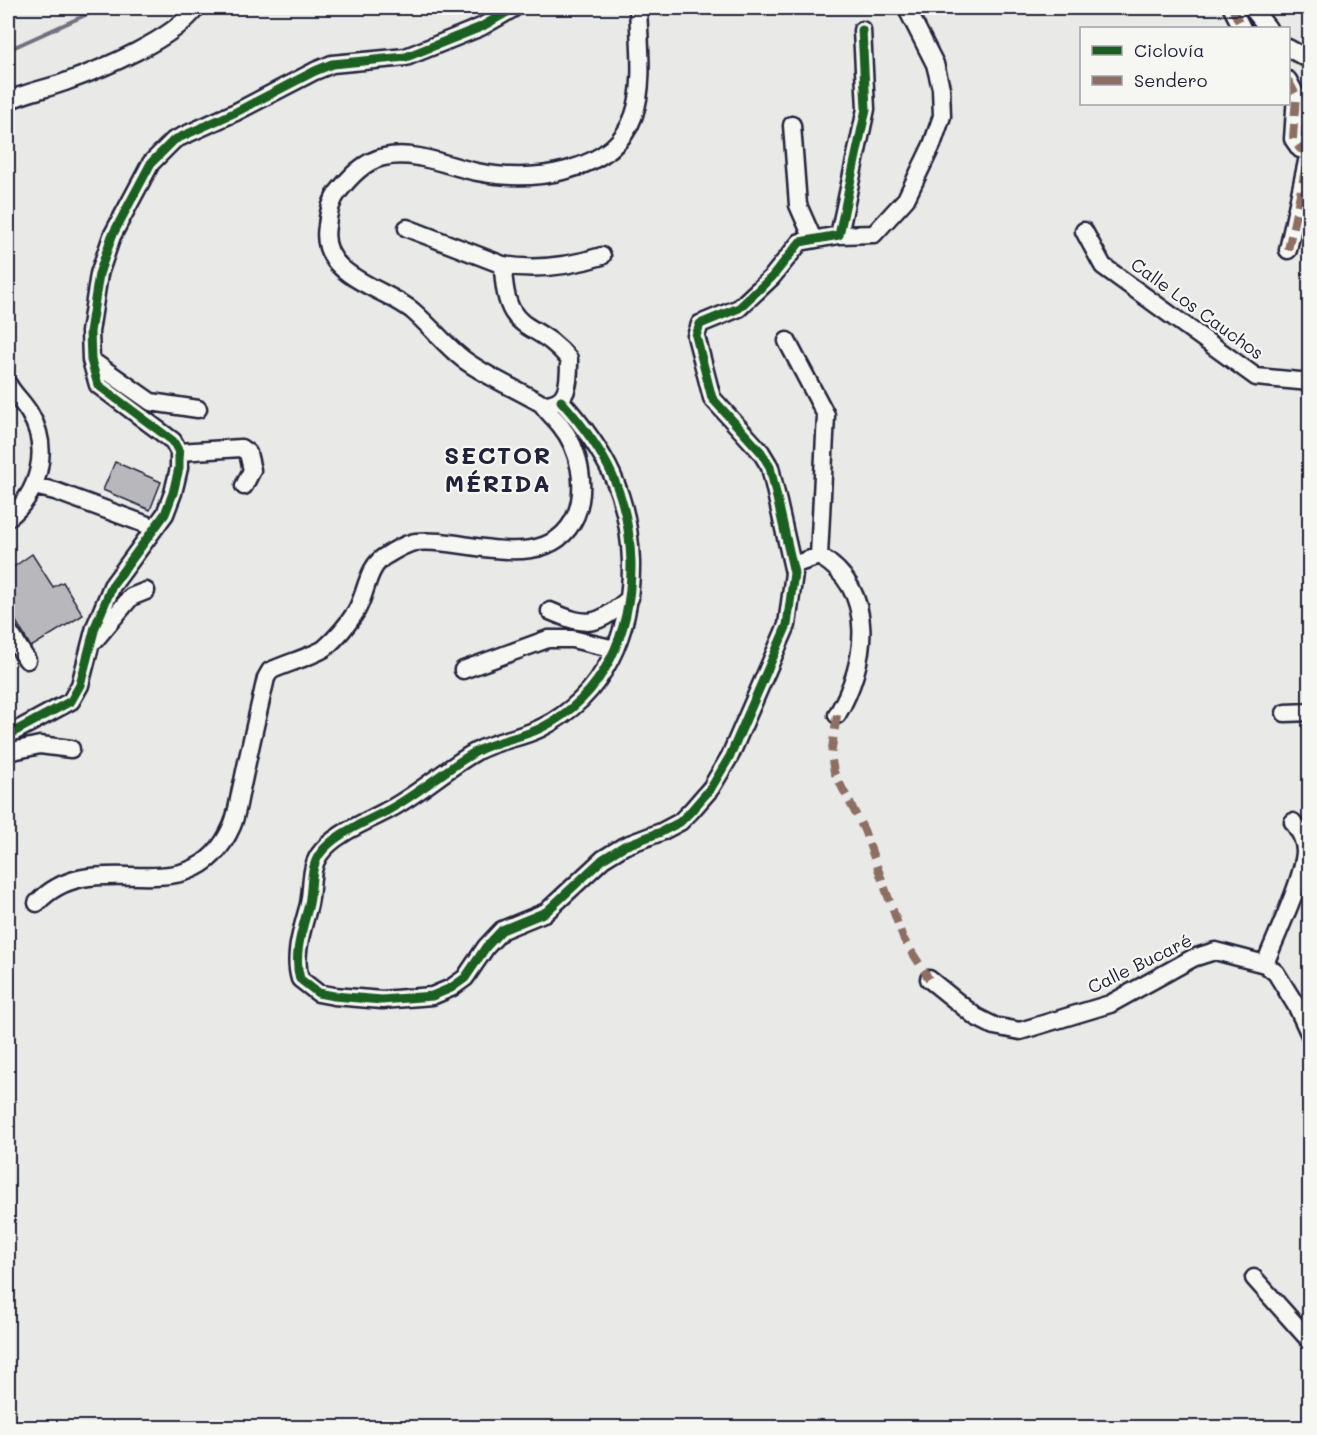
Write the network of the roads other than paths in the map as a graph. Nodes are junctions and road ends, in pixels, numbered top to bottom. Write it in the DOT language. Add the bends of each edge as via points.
graph roads {
  1 [pos="196,8"];
  2 [pos="514,8"];
  3 [pos="638,8"];
  4 [pos="1232,8"];
  5 [pos="1252,8"];
  6 [pos="907,9"];
  7 [pos="1242,27"];
  8 [pos="1267,27"];
  9 [pos="862,30"];
  10 [pos="1290,49"];
  11 [pos="1310,60"];
  12 [pos="1290,84"];
  13 [pos="8,101"];
  14 [pos="792,125"];
  15 [pos="1309,152"];
  16 [pos="407,228"];
  17 [pos="1084,231"];
  18 [pos="839,235"];
  19 [pos="813,239"];
  20 [pos="1288,250"];
  21 [pos="602,255"];
  22 [pos="503,265"];
  23 [pos="787,341"];
  24 [pos="91,360"];
  25 [pos="1310,382"];
  26 [pos="8,384"];
  27 [pos="561,401"];
  28 [pos="542,404"];
  29 [pos="198,409"];
  30 [pos="179,452"];
  31 [pos="34,486"];
  32 [pos="244,486"];
  33 [pos="8,518"];
  34 [pos="153,526"];
  35 [pos="819,556"];
  36 [pos="792,565"];
  37 [pos="146,591"];
  38 [pos="630,598"];
  39 [pos="550,611"];
  40 [pos="8,630"];
  41 [pos="91,645"];
  42 [pos="615,649"];
  43 [pos="27,660"];
  44 [pos="463,670"];
  45 [pos="1310,712"];
  46 [pos="1285,713"];
  47 [pos="837,715"];
  48 [pos="8,735"];
  49 [pos="71,749"];
  50 [pos="8,752"];
  51 [pos="1293,822"];
  52 [pos="37,903"];
  53 [pos="1265,964"];
  54 [pos="929,979"];
  55 [pos="1310,1035"];
  56 [pos="1254,1278"];
  57 [pos="1310,1341"];
  1 -- 13 [label="street" via="158,40 66,82"];
  2 -- 24 [label="street" via="481,27 406,57 332,64 174,140 151,163 112,236 99,274 90,332"];
  3 -- 28 [label="street" via="638,101 631,124 616,147 591,163 503,177 401,154 383,157 369,162 347,180 334,197 328,220 325,236 336,262 356,279 412,310 464,360"];
  4 -- 7 [label="street"];
  5 -- 8 [label="street"];
  6 -- 18 [label="street" via="935,64 942,116 906,199 874,234"];
  9 -- 18 [label="street" via="866,109"];
  10 -- 11 [label="street"];
  12 -- 15 [label="street" via="1296,95 1293,139 1300,149"];
  14 -- 19 [label="street" via="798,205"];
  15 -- 20 [label="street"];
  16 -- 22 [label="street"];
  17 -- 25 [label="street, Calle Los Cauchos" via="1103,266 1256,377"];
  18 -- 19 [label="street"];
  19 -- 36 [label="street" via="800,242 764,286 739,308 700,324 696,336 712,398 770,467"];
  21 -- 22 [label="street" via="568,266"];
  22 -- 27 [label="street" via="512,313 522,325 550,341 569,359"];
  23 -- 35 [label="street" via="826,415"];
  24 -- 29 [label="street" via="151,402"];
  24 -- 30 [label="street" via="98,385 173,441"];
  26 -- 31 [label="street" via="37,426 41,455"];
  27 -- 28 [label="street"];
  27 -- 38 [label="street" via="585,427 618,484 630,527"];
  28 -- 52 [label="street" via="561,426 580,466 581,502 565,530 554,540 520,551 414,542 384,556 370,574 354,614 325,647 270,671 233,824 214,852 193,867 168,877 92,874 72,878"];
  30 -- 32 [label="street" via="241,448 248,453 252,470"];
  30 -- 34 [label="street" via="173,493 165,514"];
  31 -- 33 [label="street"];
  31 -- 34 [label="street"];
  34 -- 41 [label="street" via="112,586"];
  35 -- 36 [label="street"];
  35 -- 47 [label="street" via="831,563 853,592 863,630 846,699"];
  36 -- 42 [label="street" via="787,625 730,756 711,788 680,822 603,859 546,912 502,930 465,978 432,996 382,1000 334,996 318,993 300,979 297,957 311,880 317,857 330,842 402,803 477,751 564,716 606,667"];
  37 -- 41 [label="street" via="131,597"];
  38 -- 39 [label="street" via="598,622 587,624"];
  38 -- 42 [label="street"];
  40 -- 43 [label="street"];
  41 -- 48 [label="street" via="80,685 71,701"];
  42 -- 44 [label="street" via="572,639 548,639"];
  45 -- 46 [label="street"];
  49 -- 50 [label="street" via="40,745"];
  51 -- 53 [label="street" via="1303,836 1305,853"];
  53 -- 54 [label="street, Calle Bucaré" via="1215,951 1193,957 1110,1004 1020,1031 994,1026 976,1017"];
  53 -- 55 [label="street" via="1285,986"];
  56 -- 57 [label="street"];
}
